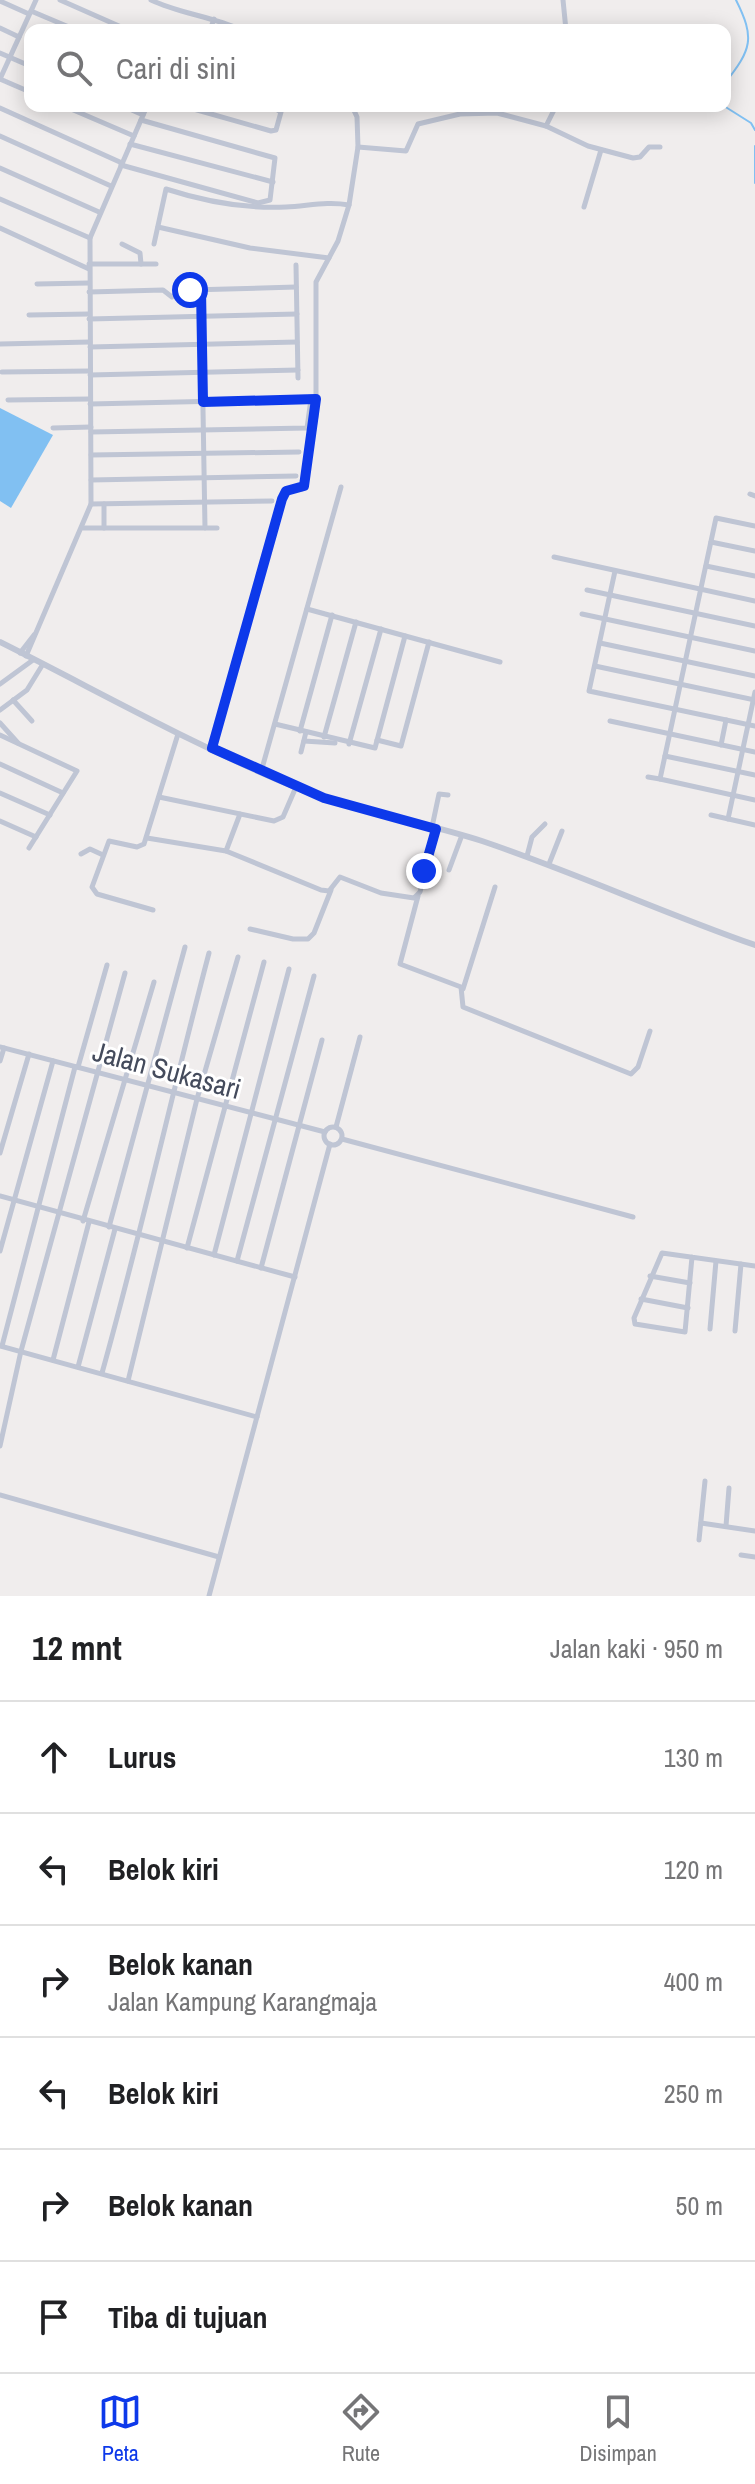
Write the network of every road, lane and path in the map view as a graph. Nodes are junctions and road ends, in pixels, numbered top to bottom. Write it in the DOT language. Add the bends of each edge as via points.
graph roads {
  1 [pos="36,0"];
  2 [pos="60,0"];
  3 [pos="151,0"];
  4 [pos="563,0"];
  5 [pos="0,1"];
  6 [pos="30,12"];
  7 [pos="214,19"];
  8 [pos="25,24"];
  9 [pos="61,24"];
  10 [pos="114,24"];
  11 [pos="212,24"];
  12 [pos="226,24"];
  13 [pos="565,24"];
  14 [pos="24,26"];
  15 [pos="0,28"];
  16 [pos="20,35"];
  17 [pos="24,36"];
  18 [pos="0,53"];
  19 [pos="10,57"];
  20 [pos="24,63"];
  21 [pos="0,79"];
  22 [pos="24,89"];
  23 [pos="0,108"];
  24 [pos="78,112"];
  25 [pos="132,112"];
  26 [pos="144,112"];
  27 [pos="205,112"];
  28 [pos="280,112"];
  29 [pos="355,112"];
  30 [pos="553,112"];
  31 [pos="142,118"];
  32 [pos="546,126"];
  33 [pos="0,136"];
  34 [pos="134,136"];
  35 [pos="130,144"];
  36 [pos="358,147"];
  37 [pos="660,147"];
  38 [pos="601,150"];
  39 [pos="121,164"];
  40 [pos="0,168"];
  41 [pos="273,182"];
  42 [pos="111,186"];
  43 [pos="0,199"];
  44 [pos="349,205"];
  45 [pos="584,207"];
  46 [pos="99,212"];
  47 [pos="158,227"];
  48 [pos="0,228"];
  49 [pos="90,238"];
  50 [pos="122,244"];
  51 [pos="154,244"];
  52 [pos="329,258"];
  53 [pos="141,264"];
  54 [pos="156,264"];
  55 [pos="296,265"];
  56 [pos="89,267"];
  57 [pos="89,283"];
  58 [pos="37,284"];
  59 [pos="296,287"];
  60 [pos="201,290"];
  61 [pos="89,292"];
  62 [pos="297,314"];
  63 [pos="29,315"];
  64 [pos="89,317"];
  65 [pos="201,317"];
  66 [pos="297,342"];
  67 [pos="0,344"];
  68 [pos="90,344"];
  69 [pos="202,345"];
  70 [pos="298,370"];
  71 [pos="2,372"];
  72 [pos="90,373"];
  73 [pos="203,373"];
  74 [pos="298,378"];
  75 [pos="313,399"];
  76 [pos="8,400"];
  77 [pos="90,402"];
  78 [pos="203,402"];
  79 [pos="53,428"];
  80 [pos="91,430"];
  81 [pos="204,430"];
  82 [pos="299,452"];
  83 [pos="204,453"];
  84 [pos="91,455"];
  85 [pos="296,476"];
  86 [pos="205,478"];
  87 [pos="91,480"];
  88 [pos="341,487"];
  89 [pos="272,501"];
  90 [pos="205,502"];
  91 [pos="91,504"];
  92 [pos="104,504"];
  93 [pos="755,526"];
  94 [pos="83,528"];
  95 [pos="104,528"];
  96 [pos="205,528"];
  97 [pos="217,528"];
  98 [pos="711,542"];
  99 [pos="755,551"];
  100 [pos="554,557"];
  101 [pos="706,566"];
  102 [pos="615,571"];
  103 [pos="755,576"];
  104 [pos="701,589"];
  105 [pos="587,590"];
  106 [pos="610,595"];
  107 [pos="755,601"];
  108 [pos="307,609"];
  109 [pos="696,613"];
  110 [pos="582,614"];
  111 [pos="332,615"];
  112 [pos="605,619"];
  113 [pos="356,622"];
  114 [pos="755,626"];
  115 [pos="381,629"];
  116 [pos="405,636"];
  117 [pos="690,637"];
  118 [pos="0,642"];
  119 [pos="429,642"];
  120 [pos="600,643"];
  121 [pos="755,651"];
  122 [pos="26,656"];
  123 [pos="685,661"];
  124 [pos="500,662"];
  125 [pos="43,664"];
  126 [pos="595,666"];
  127 [pos="755,676"];
  128 [pos="0,684"];
  129 [pos="680,684"];
  130 [pos="755,692"];
  131 [pos="13,700"];
  132 [pos="754,700"];
  133 [pos="675,709"];
  134 [pos="0,710"];
  135 [pos="726,720"];
  136 [pos="32,721"];
  137 [pos="610,721"];
  138 [pos="0,723"];
  139 [pos="275,724"];
  140 [pos="752,726"];
  141 [pos="303,732"];
  142 [pos="178,734"];
  143 [pos="669,734"];
  144 [pos="0,735"];
  145 [pos="324,737"];
  146 [pos="377,740"];
  147 [pos="304,741"];
  148 [pos="350,744"];
  149 [pos="20,745"];
  150 [pos="721,745"];
  151 [pos="212,748"];
  152 [pos="743,750"];
  153 [pos="301,752"];
  154 [pos="755,752"];
  155 [pos="665,756"];
  156 [pos="0,764"];
  157 [pos="261,772"];
  158 [pos="738,772"];
  159 [pos="755,775"];
  160 [pos="648,777"];
  161 [pos="660,779"];
  162 [pos="296,787"];
  163 [pos="0,793"];
  164 [pos="63,793"];
  165 [pos="448,795"];
  166 [pos="733,795"];
  167 [pos="159,797"];
  168 [pos="755,800"];
  169 [pos="240,814"];
  170 [pos="50,815"];
  171 [pos="711,815"];
  172 [pos="728,819"];
  173 [pos="0,821"];
  174 [pos="545,824"];
  175 [pos="755,825"];
  176 [pos="434,828"];
  177 [pos="562,831"];
  178 [pos="462,835"];
  179 [pos="36,837"];
  180 [pos="147,838"];
  181 [pos="29,848"];
  182 [pos="226,851"];
  183 [pos="81,854"];
  184 [pos="103,855"];
  185 [pos="527,856"];
  186 [pos="549,864"];
  187 [pos="449,870"];
  188 [pos="495,887"];
  189 [pos="331,890"];
  190 [pos="418,896"];
  191 [pos="153,910"];
  192 [pos="250,929"];
  193 [pos="755,945"];
  194 [pos="185,947"];
  195 [pos="209,953"];
  196 [pos="238,957"];
  197 [pos="264,962"];
  198 [pos="107,965"];
  199 [pos="289,969"];
  200 [pos="125,973"];
  201 [pos="314,976"];
  202 [pos="154,982"];
  203 [pos="463,989"];
  204 [pos="650,1031"];
  205 [pos="360,1037"];
  206 [pos="322,1040"];
  207 [pos="2,1047"];
  208 [pos="29,1054"];
  209 [pos="0,1061"];
  210 [pos="53,1061"];
  211 [pos="77,1067"];
  212 [pos="96,1072"];
  213 [pos="123,1079"];
  214 [pos="148,1087"];
  215 [pos="172,1092"];
  216 [pos="197,1099"];
  217 [pos="226,1106"];
  218 [pos="250,1113"];
  219 [pos="274,1119"];
  220 [pos="299,1126"];
  221 [pos="336,1127"];
  222 [pos="325,1132"];
  223 [pos="342,1139"];
  224 [pos="330,1144"];
  225 [pos="0,1153"];
  226 [pos="0,1196"];
  227 [pos="15,1200"];
  228 [pos="37,1207"];
  229 [pos="60,1213"];
  230 [pos="633,1217"];
  231 [pos="86,1221"];
  232 [pos="112,1228"];
  233 [pos="140,1235"];
  234 [pos="165,1241"];
  235 [pos="187,1248"];
  236 [pos="0,1251"];
  237 [pos="214,1255"];
  238 [pos="692,1257"];
  239 [pos="237,1261"];
  240 [pos="716,1261"];
  241 [pos="741,1264"];
  242 [pos="755,1266"];
  243 [pos="261,1268"];
  244 [pos="650,1276"];
  245 [pos="295,1277"];
  246 [pos="690,1283"];
  247 [pos="641,1299"];
  248 [pos="688,1308"];
  249 [pos="710,1329"];
  250 [pos="735,1331"];
  251 [pos="1,1346"];
  252 [pos="21,1351"];
  253 [pos="53,1360"];
  254 [pos="78,1367"];
  255 [pos="102,1373"];
  256 [pos="128,1381"];
  257 [pos="257,1417"];
  258 [pos="0,1446"];
  259 [pos="705,1481"];
  260 [pos="729,1488"];
  261 [pos="0,1495"];
  262 [pos="701,1523"];
  263 [pos="726,1526"];
  264 [pos="755,1531"];
  265 [pos="699,1540"];
  266 [pos="741,1555"];
  267 [pos="219,1557"];
  268 [pos="755,1557"];
  269 [pos="209,1596"];
  1 -- 6 [label="street"];
  2 -- 10 [label="street"];
  3 -- 7 [label="street" via="175,12"];
  4 -- 13 [label="street"];
  5 -- 6 [label="street"];
  6 -- 8 [label="street"];
  6 -- 9 [label="street"];
  7 -- 11 [label="street"];
  7 -- 12 [label="street"];
  14 -- 16 [label="street"];
  15 -- 16 [label="street"];
  16 -- 17 [label="street"];
  16 -- 19 [label="street"];
  18 -- 19 [label="street"];
  19 -- 20 [label="street"];
  19 -- 21 [label="street"];
  21 -- 22 [label="street"];
  23 -- 39 [label="street"];
  24 -- 34 [label="street"];
  25 -- 31 [label="street"];
  26 -- 31 [label="street"];
  27 -- 28 [label="street" via="274,131"];
  29 -- 36 [label="street"];
  30 -- 32 [label="street"];
  31 -- 34 [label="street"];
  31 -- 41 [label="street" via="275,158"];
  32 -- 36 [label="street" via="497,113 460,114 418,124 406,151"];
  32 -- 38 [label="street"];
  33 -- 42 [label="street"];
  34 -- 35 [label="street"];
  35 -- 39 [label="street"];
  35 -- 41 [label="street"];
  36 -- 44 [label="street"];
  37 -- 38 [label="street" via="649,147 636,158"];
  38 -- 45 [label="street"];
  39 -- 41 [label="street" via="264,204 270,200"];
  39 -- 42 [label="street"];
  40 -- 46 [label="street"];
  42 -- 46 [label="street"];
  43 -- 49 [label="street"];
  44 -- 47 [label="street" via="224,205 166,189"];
  44 -- 52 [label="street"];
  46 -- 49 [label="street"];
  47 -- 51 [label="street"];
  47 -- 52 [label="street" via="250,248"];
  48 -- 56 [label="street"];
  49 -- 56 [label="street"];
  50 -- 53 [label="street" via="140,253"];
  52 -- 75 [label="street" via="315,286"];
  53 -- 54 [label="street"];
  53 -- 56 [label="street"];
  55 -- 59 [label="street"];
  56 -- 57 [label="street"];
  57 -- 58 [label="street"];
  57 -- 61 [label="street"];
  59 -- 60 [label="street"];
  59 -- 62 [label="street"];
  60 -- 61 [label="street" via="172,297 163,290"];
  60 -- 65 [label="street"];
  61 -- 64 [label="street"];
  62 -- 65 [label="street"];
  62 -- 66 [label="street"];
  63 -- 64 [label="street"];
  64 -- 65 [label="street"];
  64 -- 68 [label="street"];
  65 -- 69 [label="street"];
  66 -- 69 [label="street"];
  66 -- 70 [label="street"];
  67 -- 68 [label="street"];
  68 -- 69 [label="street"];
  68 -- 72 [label="street"];
  69 -- 73 [label="street"];
  70 -- 73 [label="street"];
  70 -- 74 [label="street"];
  71 -- 72 [label="street"];
  72 -- 73 [label="street"];
  72 -- 77 [label="street"];
  73 -- 78 [label="street"];
  75 -- 78 [label="street"];
  75 -- 81 [label="street" via="307,428"];
  75 -- 151 [label="street" via="304,486 286,491 282,499"];
  76 -- 77 [label="street"];
  77 -- 78 [label="street"];
  77 -- 80 [label="street"];
  78 -- 81 [label="street"];
  79 -- 80 [label="street"];
  80 -- 81 [label="street"];
  80 -- 84 [label="street"];
  81 -- 83 [label="street"];
  82 -- 83 [label="street"];
  83 -- 84 [label="street"];
  83 -- 86 [label="street"];
  84 -- 87 [label="street"];
  85 -- 86 [label="street"];
  86 -- 87 [label="street"];
  86 -- 90 [label="street"];
  87 -- 91 [label="street"];
  88 -- 108 [label="street"];
  89 -- 90 [label="street"];
  90 -- 92 [label="street"];
  90 -- 96 [label="street"];
  91 -- 92 [label="street"];
  91 -- 94 [label="street"];
  92 -- 95 [label="street"];
  93 -- 98 [label="street" via="716,518"];
  94 -- 95 [label="street"];
  94 -- 122 [label="street"];
  95 -- 96 [label="street"];
  96 -- 97 [label="street"];
  98 -- 99 [label="street"];
  98 -- 101 [label="street"];
  100 -- 102 [label="street"];
  101 -- 103 [label="street"];
  101 -- 104 [label="street"];
  102 -- 104 [label="street"];
  102 -- 106 [label="street"];
  104 -- 107 [label="street"];
  104 -- 109 [label="street"];
  105 -- 106 [label="street"];
  106 -- 109 [label="street"];
  106 -- 112 [label="street"];
  108 -- 111 [label="street"];
  108 -- 139 [label="street"];
  109 -- 114 [label="street"];
  109 -- 117 [label="street"];
  110 -- 112 [label="street"];
  111 -- 113 [label="street"];
  111 -- 141 [label="street"];
  112 -- 117 [label="street"];
  112 -- 120 [label="street"];
  113 -- 115 [label="street"];
  113 -- 145 [label="street"];
  115 -- 116 [label="street"];
  115 -- 148 [label="street"];
  116 -- 119 [label="street"];
  116 -- 146 [label="street"];
  117 -- 121 [label="street"];
  117 -- 123 [label="street"];
  118 -- 122 [label="street"];
  119 -- 124 [label="street"];
  119 -- 146 [label="street" via="401,746"];
  120 -- 123 [label="street"];
  120 -- 126 [label="street"];
  122 -- 125 [label="street"];
  122 -- 128 [label="street"];
  123 -- 127 [label="street"];
  123 -- 129 [label="street"];
  125 -- 131 [label="street" via="27,690"];
  125 -- 142 [label="street"];
  126 -- 129 [label="street"];
  126 -- 133 [label="street" via="589,691"];
  129 -- 132 [label="street"];
  129 -- 133 [label="street"];
  130 -- 132 [label="street"];
  131 -- 134 [label="street"];
  131 -- 136 [label="street"];
  132 -- 140 [label="street"];
  133 -- 135 [label="street"];
  133 -- 143 [label="street"];
  135 -- 140 [label="street"];
  135 -- 150 [label="street"];
  137 -- 143 [label="street"];
  138 -- 149 [label="street"];
  139 -- 141 [label="street"];
  139 -- 157 [label="street"];
  140 -- 152 [label="street"];
  141 -- 145 [label="street"];
  141 -- 147 [label="street"];
  142 -- 151 [label="street"];
  142 -- 167 [label="street"];
  143 -- 150 [label="street"];
  143 -- 155 [label="street"];
  144 -- 149 [label="street"];
  145 -- 148 [label="street"];
  146 -- 148 [label="street" via="371,750"];
  147 -- 148 [label="street"];
  147 -- 153 [label="street"];
  149 -- 164 [label="street" via="77,771"];
  150 -- 152 [label="street"];
  151 -- 157 [label="street"];
  152 -- 154 [label="street"];
  152 -- 158 [label="street"];
  155 -- 158 [label="street"];
  155 -- 161 [label="street"];
  156 -- 164 [label="street"];
  157 -- 162 [label="street"];
  158 -- 159 [label="street"];
  158 -- 166 [label="street"];
  160 -- 161 [label="street"];
  161 -- 166 [label="street"];
  162 -- 169 [label="street" via="279,820"];
  162 -- 176 [label="street"];
  163 -- 170 [label="street"];
  164 -- 170 [label="street"];
  165 -- 176 [label="street" via="439,794"];
  166 -- 168 [label="street"];
  166 -- 172 [label="street"];
  167 -- 169 [label="street"];
  167 -- 180 [label="street"];
  169 -- 182 [label="street"];
  170 -- 179 [label="street"];
  171 -- 172 [label="street"];
  172 -- 175 [label="street"];
  173 -- 179 [label="street"];
  174 -- 185 [label="street" via="532,837"];
  176 -- 178 [label="street"];
  176 -- 190 [label="street"];
  177 -- 186 [label="street"];
  178 -- 185 [label="street"];
  178 -- 187 [label="street"];
  179 -- 181 [label="street"];
  180 -- 182 [label="street"];
  180 -- 184 [label="street" via="139,847 111,840"];
  182 -- 189 [label="street"];
  183 -- 184 [label="street" via="90,849"];
  184 -- 191 [label="street" via="92,891"];
  185 -- 186 [label="street"];
  186 -- 193 [label="street"];
  188 -- 203 [label="street"];
  189 -- 190 [label="street" via="340,877 391,895"];
  189 -- 192 [label="street" via="308,939"];
  190 -- 203 [label="street" via="400,964"];
  194 -- 214 [label="street"];
  195 -- 215 [label="street"];
  196 -- 216 [label="street"];
  197 -- 217 [label="street"];
  198 -- 211 [label="street"];
  199 -- 218 [label="street"];
  200 -- 212 [label="street"];
  201 -- 219 [label="street"];
  202 -- 213 [label="street"];
  203 -- 204 [label="street" via="463,1007 628,1073 638,1067"];
  205 -- 221 [label="street"];
  206 -- 220 [label="street"];
  207 -- 208 [label="street, Jalan Sukasari"];
  207 -- 209 [label="street"];
  208 -- 210 [label="street, Jalan Sukasari"];
  208 -- 225 [label="street"];
  210 -- 211 [label="street, Jalan Sukasari"];
  210 -- 227 [label="street"];
  211 -- 212 [label="street, Jalan Sukasari"];
  211 -- 228 [label="street"];
  212 -- 213 [label="street, Jalan Sukasari"];
  212 -- 229 [label="street"];
  213 -- 214 [label="street, Jalan Sukasari"];
  213 -- 231 [label="street"];
  214 -- 215 [label="street, Jalan Sukasari"];
  214 -- 232 [label="street"];
  215 -- 216 [label="street, Jalan Sukasari"];
  215 -- 233 [label="street"];
  216 -- 217 [label="street, Jalan Sukasari"];
  216 -- 234 [label="street"];
  217 -- 218 [label="street, Jalan Sukasari"];
  217 -- 235 [label="street"];
  218 -- 219 [label="street, Jalan Sukasari"];
  218 -- 237 [label="street"];
  219 -- 220 [label="street, Jalan Sukasari"];
  219 -- 239 [label="street"];
  220 -- 222 [label="street, Jalan Sukasari"];
  220 -- 243 [label="street"];
  221 -- 222 [label="street"];
  221 -- 223 [label="street"];
  222 -- 224 [label="street"];
  223 -- 224 [label="street"];
  223 -- 230 [label="street"];
  224 -- 245 [label="street"];
  226 -- 227 [label="street"];
  227 -- 228 [label="street"];
  227 -- 236 [label="street"];
  228 -- 229 [label="street"];
  228 -- 251 [label="street"];
  229 -- 231 [label="street"];
  229 -- 252 [label="street"];
  231 -- 232 [label="street"];
  231 -- 253 [label="street"];
  232 -- 233 [label="street"];
  232 -- 254 [label="street"];
  233 -- 234 [label="street"];
  233 -- 255 [label="street"];
  234 -- 235 [label="street"];
  234 -- 256 [label="street"];
  235 -- 237 [label="street"];
  237 -- 239 [label="street"];
  238 -- 240 [label="street"];
  238 -- 244 [label="street" via="662,1253"];
  238 -- 246 [label="street"];
  239 -- 243 [label="street"];
  240 -- 241 [label="street"];
  240 -- 249 [label="street"];
  241 -- 242 [label="street"];
  241 -- 250 [label="street"];
  243 -- 245 [label="street"];
  244 -- 246 [label="street"];
  244 -- 247 [label="street"];
  245 -- 257 [label="street"];
  246 -- 248 [label="street"];
  247 -- 248 [label="street"];
  247 -- 248 [label="street" via="634,1321 640,1325 684,1333"];
  251 -- 252 [label="street"];
  252 -- 253 [label="street"];
  252 -- 258 [label="street"];
  253 -- 254 [label="street"];
  254 -- 255 [label="street"];
  255 -- 256 [label="street"];
  256 -- 257 [label="street"];
  257 -- 267 [label="street"];
  259 -- 262 [label="street"];
  260 -- 263 [label="street"];
  261 -- 267 [label="street"];
  262 -- 263 [label="street"];
  262 -- 265 [label="street"];
  263 -- 264 [label="street"];
  266 -- 268 [label="street"];
  267 -- 269 [label="street"];
}
